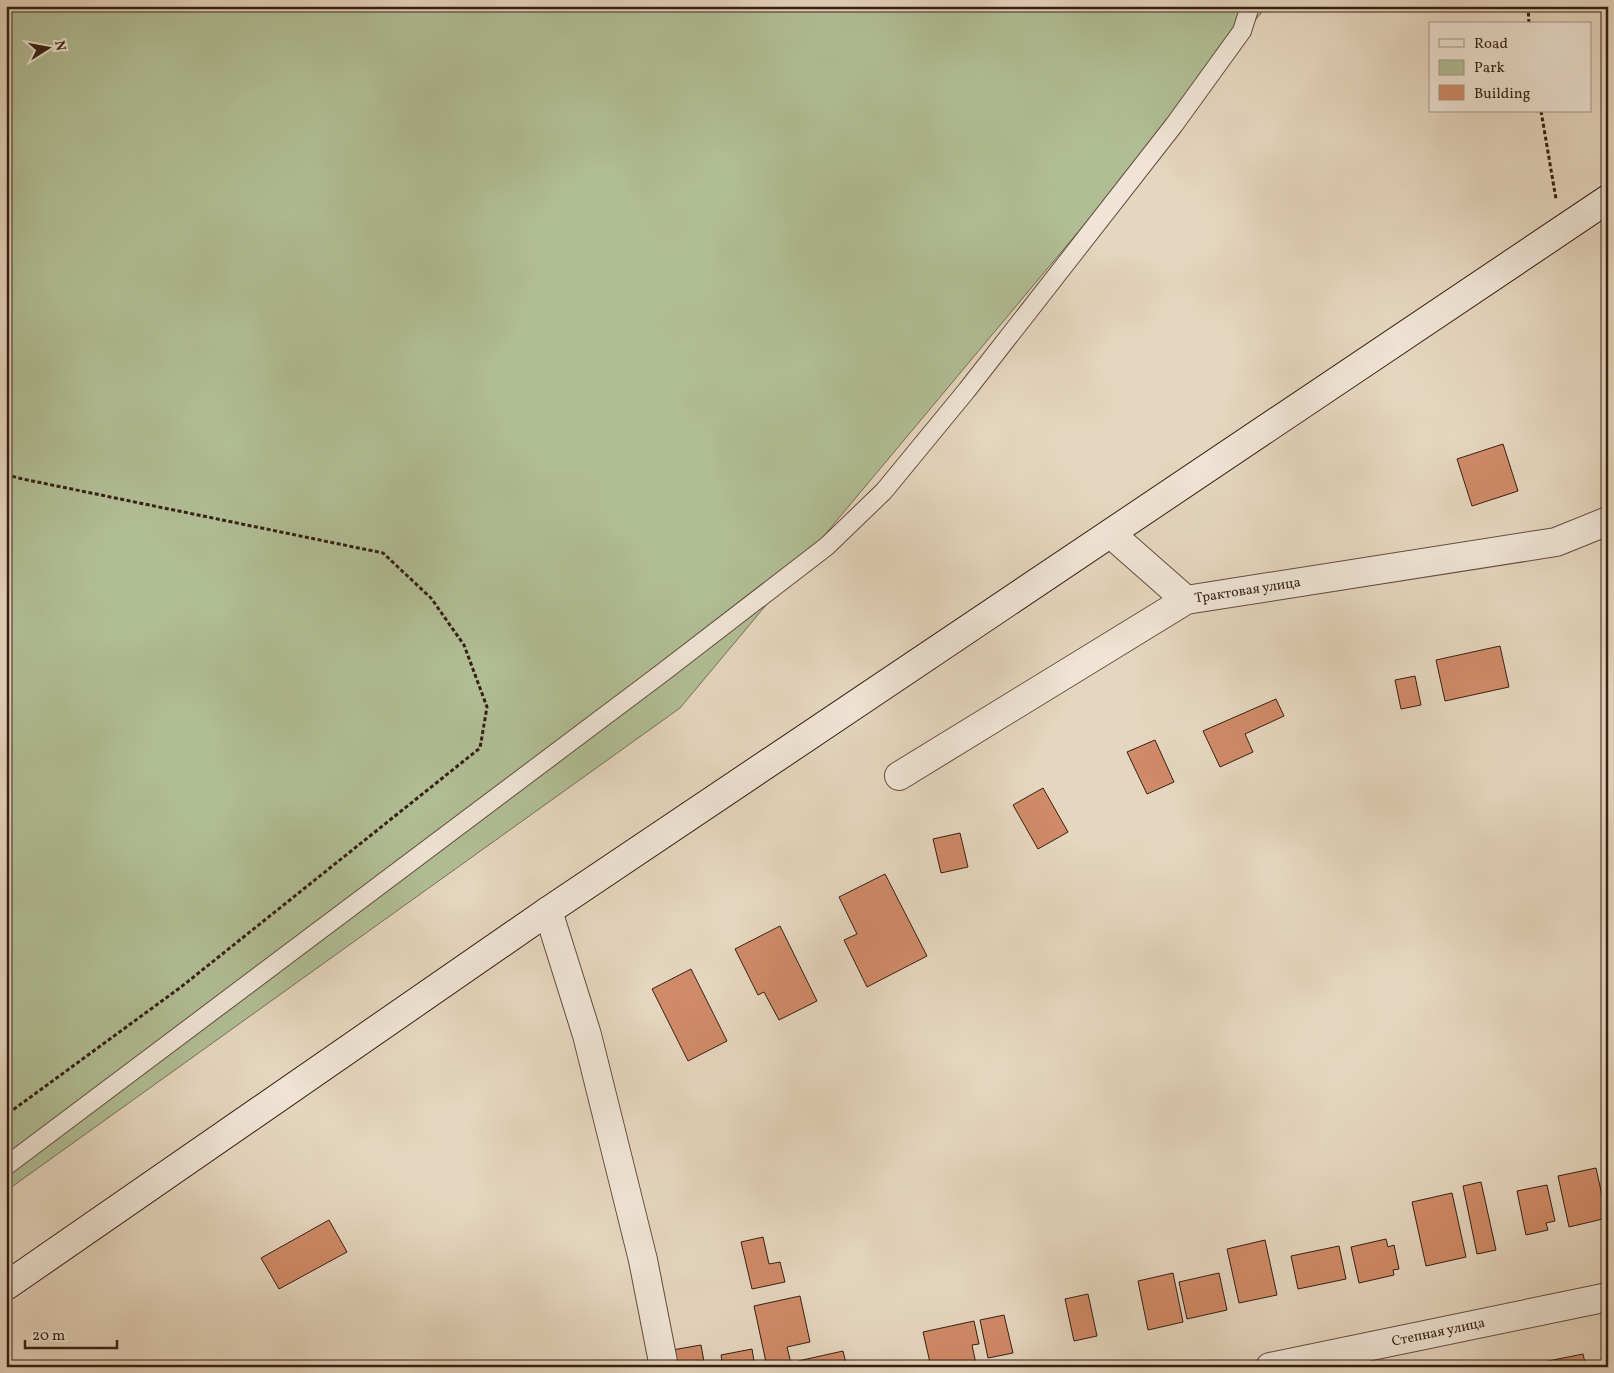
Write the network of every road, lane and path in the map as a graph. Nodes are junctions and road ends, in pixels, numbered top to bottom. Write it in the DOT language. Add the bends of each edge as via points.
graph roads {
  1 [pos="1250,6"];
  2 [pos="1528,6"];
  3 [pos="1529,22"];
  4 [pos="1541,112"];
  5 [pos="1608,200"];
  6 [pos="1561,230"];
  7 [pos="6,474"];
  8 [pos="1608,521"];
  9 [pos="1111,534"];
  10 [pos="1186,600"];
  11 [pos="899,776"];
  12 [pos="548,912"];
  13 [pos="6,1115"];
  14 [pos="6,1166"];
  15 [pos="6,1286"];
  16 [pos="1608,1297"];
  17 [pos="664,1367"];
  18 [pos="1270,1367"];
  1 -- 14 [label="lane" via="1242,31 1174,125 973,382 884,491 827,546"];
  2 -- 3 [label="path"];
  4 -- 6 [label="path"];
  5 -- 6 [label="main road"];
  6 -- 9 [label="main road"];
  7 -- 13 [label="path" via="383,553 431,598 464,645 488,707 480,748 181,987"];
  8 -- 10 [label="main road, Трактовая улица" via="1556,542"];
  9 -- 10 [label="main road"];
  9 -- 12 [label="main road"];
  10 -- 11 [label="main road, Трактовая улица"];
  12 -- 15 [label="main road"];
  12 -- 17 [label="main road" via="587,1035 643,1260"];
  16 -- 18 [label="main road, Степная улица"];
}
